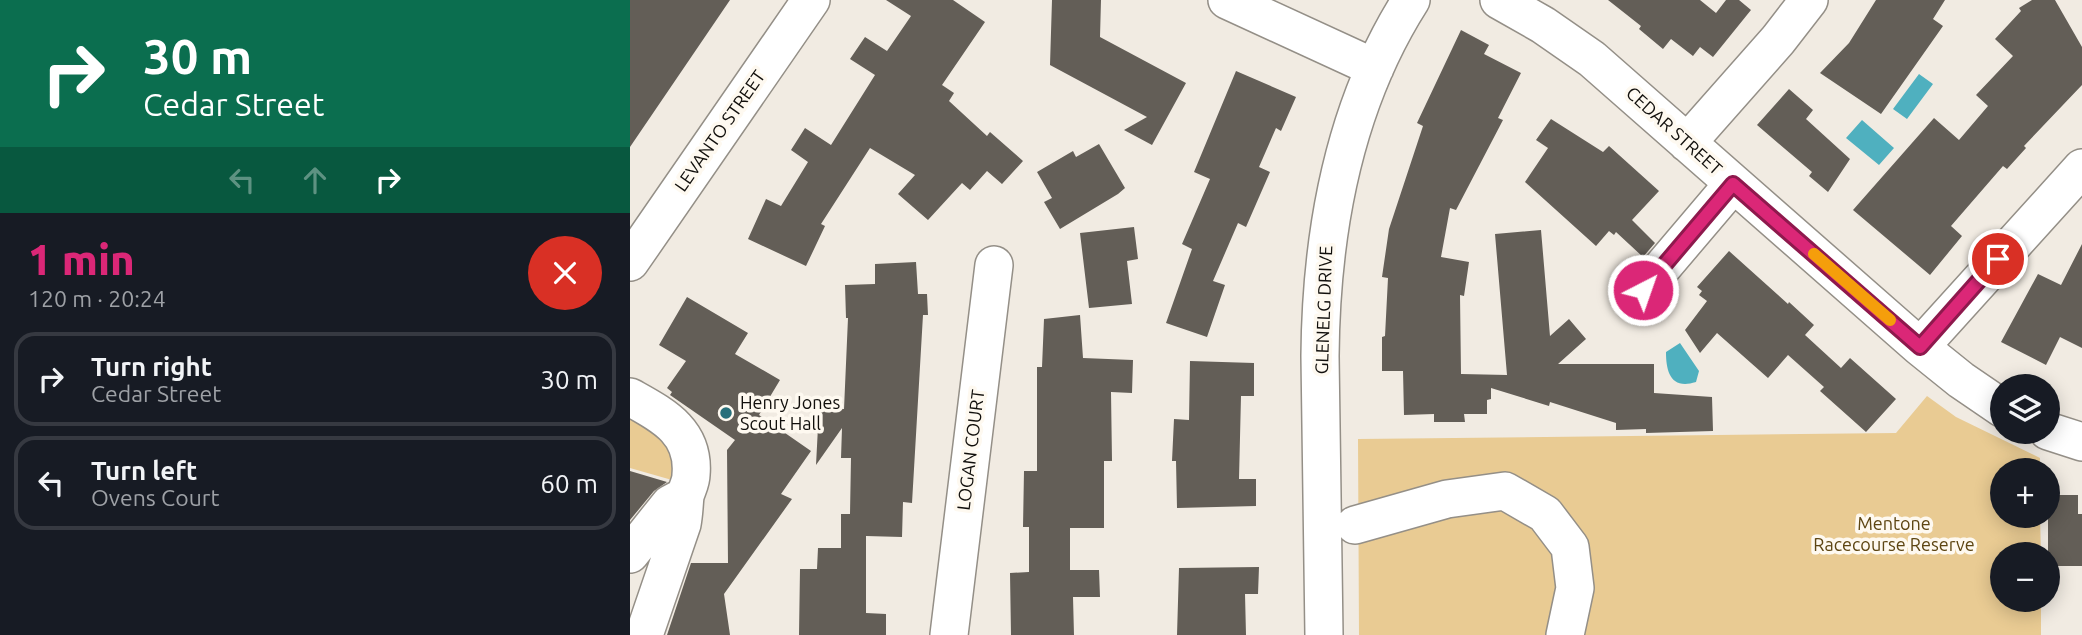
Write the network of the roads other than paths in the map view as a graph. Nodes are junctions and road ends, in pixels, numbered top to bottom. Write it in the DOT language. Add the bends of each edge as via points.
graph roads {
  1 [pos="811,0"];
  2 [pos="1227,0"];
  3 [pos="1411,0"];
  4 [pos="1499,0"];
  5 [pos="1809,0"];
  6 [pos="1375,68"];
  7 [pos="1687,143"];
  8 [pos="2082,168"];
  9 [pos="1733,184"];
  10 [pos="630,262"];
  11 [pos="994,264"];
  12 [pos="1643,290"];
  13 [pos="1920,347"];
  14 [pos="630,397"];
  15 [pos="1990,400"];
  16 [pos="2060,435"];
  17 [pos="2082,442"];
  18 [pos="685,496"];
  19 [pos="1355,525"];
  20 [pos="630,554"];
  21 [pos="644,635"];
  22 [pos="949,635"];
  23 [pos="1324,635"];
  24 [pos="1565,635"];
  1 -- 10 [label="street, LEVANTO STREET"];
  2 -- 6 [label="street"];
  3 -- 6 [label="street, GLENELG DRIVE"];
  4 -- 7 [label="street, CEDAR STREET" via="1592,59"];
  5 -- 7 [label="street"];
  6 -- 23 [label="street, GLENELG DRIVE" via="1352,132 1326,242 1320,356"];
  7 -- 9 [label="street, CEDAR STREET"];
  8 -- 13 [label="street"];
  9 -- 12 [label="street"];
  9 -- 13 [label="street, CEDAR STREET"];
  11 -- 22 [label="street, LOGAN COURT"];
  13 -- 15 [label="street, CEDAR STREET"];
  14 -- 18 [label="street" via="669,420 685,442 691,465"];
  16 -- 17 [label="street"];
  18 -- 20 [label="street" via="670,504"];
  18 -- 21 [label="street" via="682,524"];
  19 -- 24 [label="street" via="1447,499 1505,491 1545,514 1570,547 1575,588"];
}
